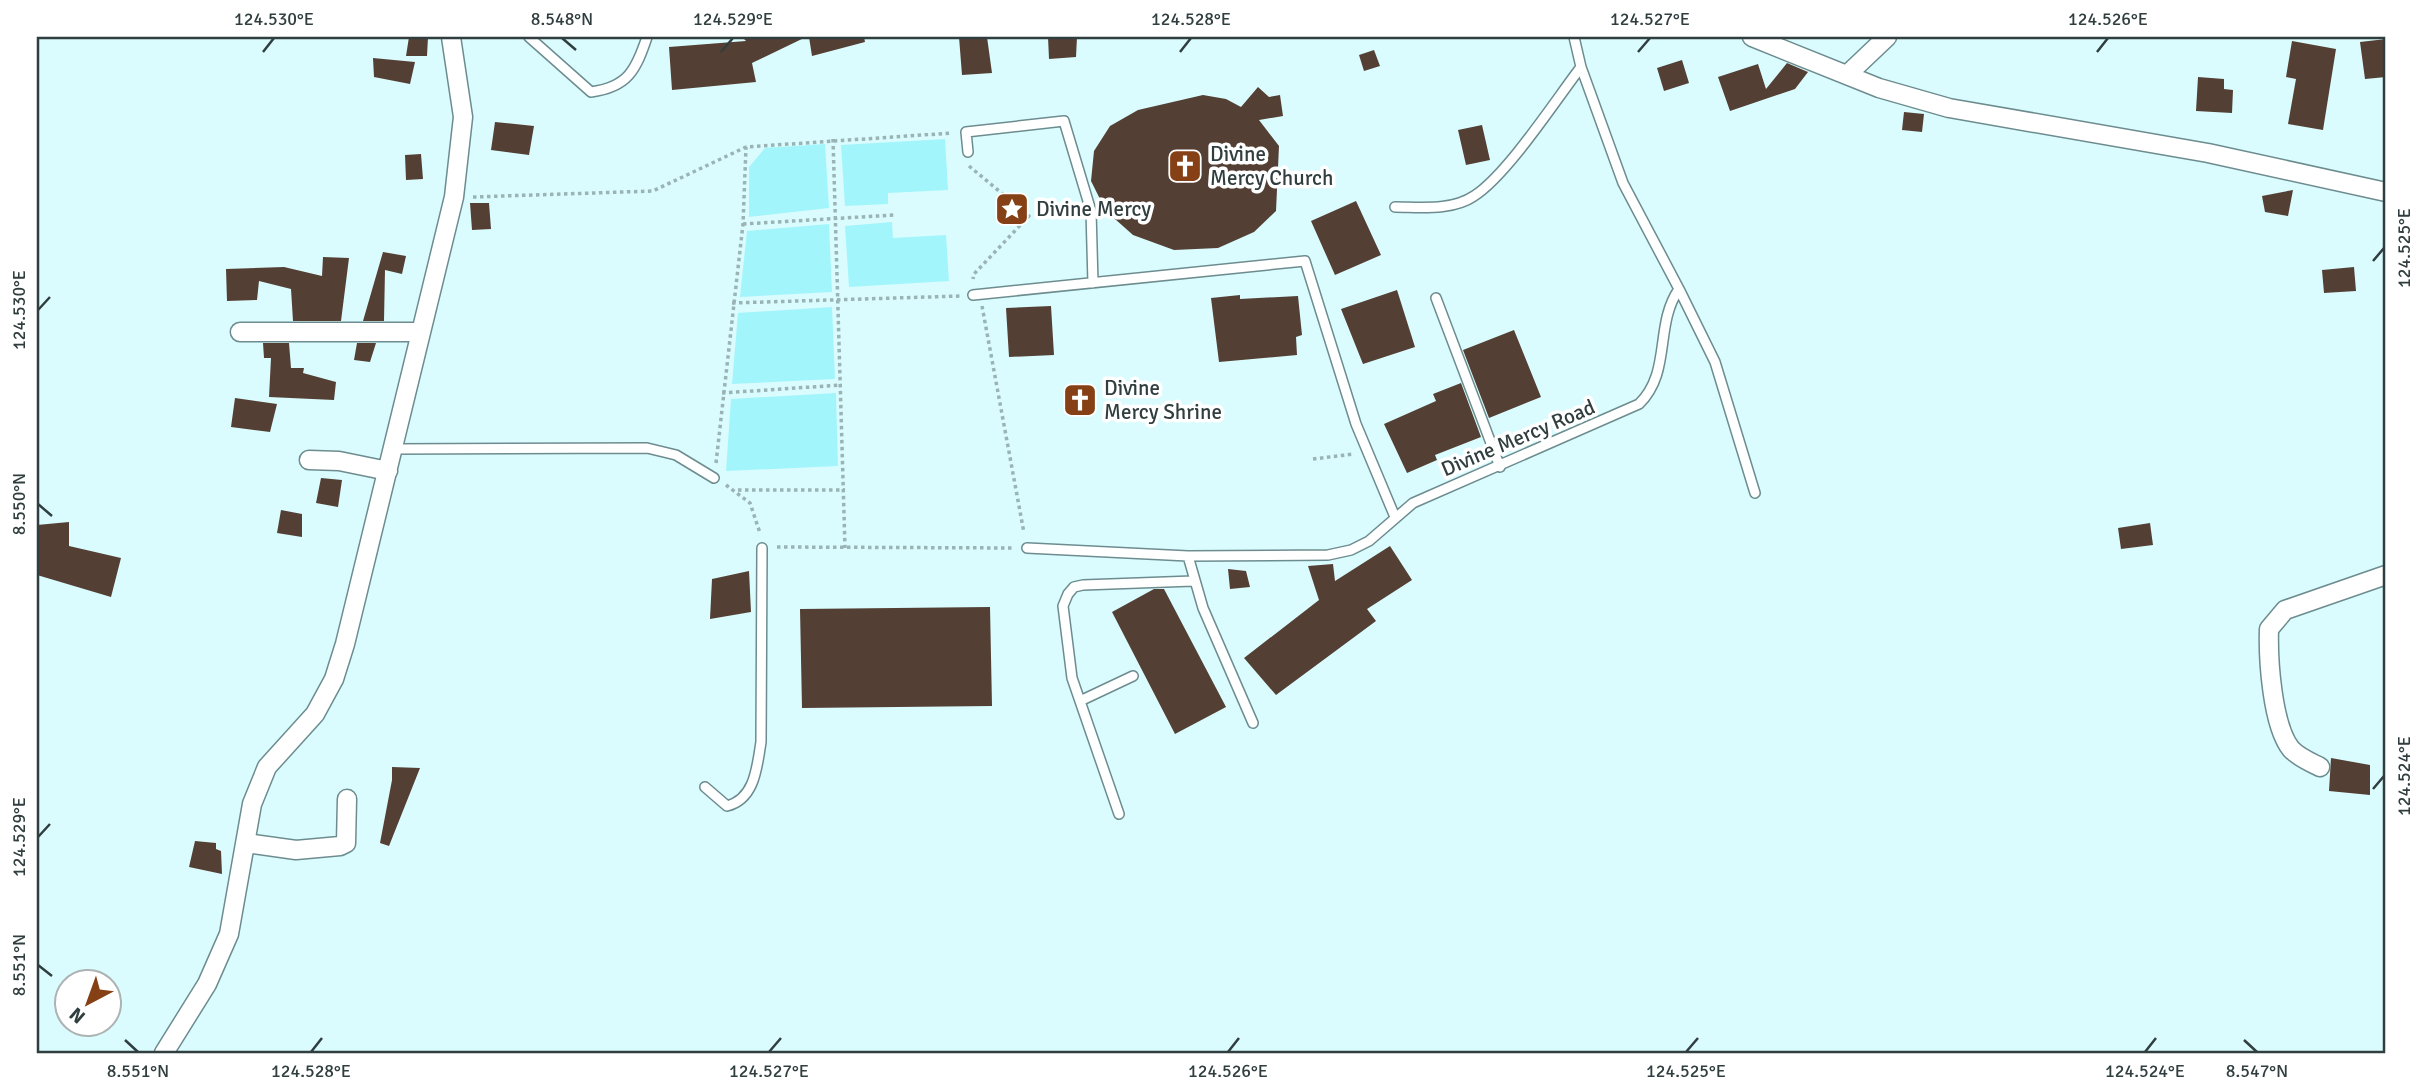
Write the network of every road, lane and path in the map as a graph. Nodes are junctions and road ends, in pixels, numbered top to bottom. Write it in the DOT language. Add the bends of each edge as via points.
graph roads {
  1 [pos="451,37"];
  2 [pos="528,37"];
  3 [pos="647,37"];
  4 [pos="1574,37"];
  5 [pos="1752,37"];
  6 [pos="1887,37"];
  7 [pos="1581,67"];
  8 [pos="1848,74"];
  9 [pos="966,132"];
  10 [pos="833,139"];
  11 [pos="746,147"];
  12 [pos="968,152"];
  13 [pos="969,170"];
  14 [pos="2386,192"];
  15 [pos="454,197"];
  16 [pos="1395,207"];
  17 [pos="894,215"];
  18 [pos="836,218"];
  19 [pos="743,224"];
  20 [pos="974,274"];
  21 [pos="1093,283"];
  22 [pos="1679,289"];
  23 [pos="978,294"];
  24 [pos="1436,298"];
  25 [pos="839,301"];
  26 [pos="732,303"];
  27 [pos="240,332"];
  28 [pos="421,332"];
  29 [pos="841,385"];
  30 [pos="722,393"];
  31 [pos="394,449"];
  32 [pos="1366,453"];
  33 [pos="1313,459"];
  34 [pos="309,460"];
  35 [pos="1500,467"];
  36 [pos="388,471"];
  37 [pos="715,478"];
  38 [pos="845,490"];
  39 [pos="1755,493"];
  40 [pos="1395,517"];
  41 [pos="762,548"];
  42 [pos="845,548"];
  43 [pos="1027,548"];
  44 [pos="1188,556"];
  45 [pos="2386,575"];
  46 [pos="1193,581"];
  47 [pos="1133,676"];
  48 [pos="1080,701"];
  49 [pos="1253,723"];
  50 [pos="2320,767"];
  51 [pos="705,787"];
  52 [pos="347,799"];
  53 [pos="1119,814"];
  54 [pos="246,843"];
  55 [pos="164,1053"];
  1 -- 15 [label="street" via="463,117"];
  2 -- 3 [label="lane" via="591,92 624,80 638,63"];
  4 -- 7 [label="lane"];
  5 -- 8 [label="street"];
  6 -- 8 [label="street"];
  7 -- 16 [label="lane" via="1508,163 1474,196 1446,206"];
  7 -- 22 [label="lane" via="1623,183"];
  8 -- 14 [label="street" via="1949,108 2208,153"];
  9 -- 10 [label="path"];
  9 -- 12 [label="lane"];
  9 -- 21 [label="lane" via="1064,121 1091,211"];
  10 -- 11 [label="path"];
  10 -- 18 [label="path"];
  11 -- 15 [label="path" via="653,191"];
  11 -- 19 [label="path"];
  13 -- 20 [label="path" via="1028,216"];
  15 -- 28 [label="street"];
  17 -- 18 [label="path"];
  18 -- 19 [label="path"];
  18 -- 25 [label="path"];
  19 -- 26 [label="path"];
  21 -- 23 [label="lane"];
  21 -- 32 [label="lane" via="1305,261"];
  22 -- 35 [label="lane, Divine Mercy Road" via="1662,335 1658,377 1647,396 1624,412"];
  22 -- 39 [label="lane" via="1715,362"];
  23 -- 25 [label="path"];
  23 -- 43 [label="path"];
  24 -- 35 [label="lane"];
  25 -- 26 [label="path"];
  25 -- 29 [label="path"];
  26 -- 30 [label="path"];
  27 -- 28 [label="street"];
  28 -- 31 [label="street"];
  29 -- 30 [label="path"];
  29 -- 38 [label="path"];
  30 -- 37 [label="path"];
  31 -- 36 [label="street"];
  31 -- 37 [label="lane" via="647,448 676,455"];
  32 -- 33 [label="path"];
  32 -- 40 [label="lane"];
  34 -- 36 [label="street"];
  35 -- 40 [label="lane, Divine Mercy Road" via="1434,493"];
  36 -- 54 [label="street" via="334,679 314,714 267,767 252,804"];
  38 -- 41 [label="path" via="736,490 755,513"];
  38 -- 42 [label="path"];
  40 -- 44 [label="lane, Divine Mercy Road" via="1369,541 1328,555"];
  41 -- 42 [label="path"];
  41 -- 51 [label="lane" via="761,742 756,770 752,785 736,804 718,802"];
  42 -- 43 [label="path"];
  43 -- 44 [label="lane, Divine Mercy Road"];
  44 -- 46 [label="lane"];
  45 -- 50 [label="street" via="2285,610 2269,629 2273,685 2284,738 2293,752"];
  46 -- 48 [label="lane" via="1134,580 1074,587 1063,606 1072,678"];
  46 -- 49 [label="lane"];
  47 -- 48 [label="lane"];
  48 -- 53 [label="lane"];
  52 -- 54 [label="street" via="348,836 340,846 296,850"];
  54 -- 55 [label="street" via="229,934 207,984"];
}
